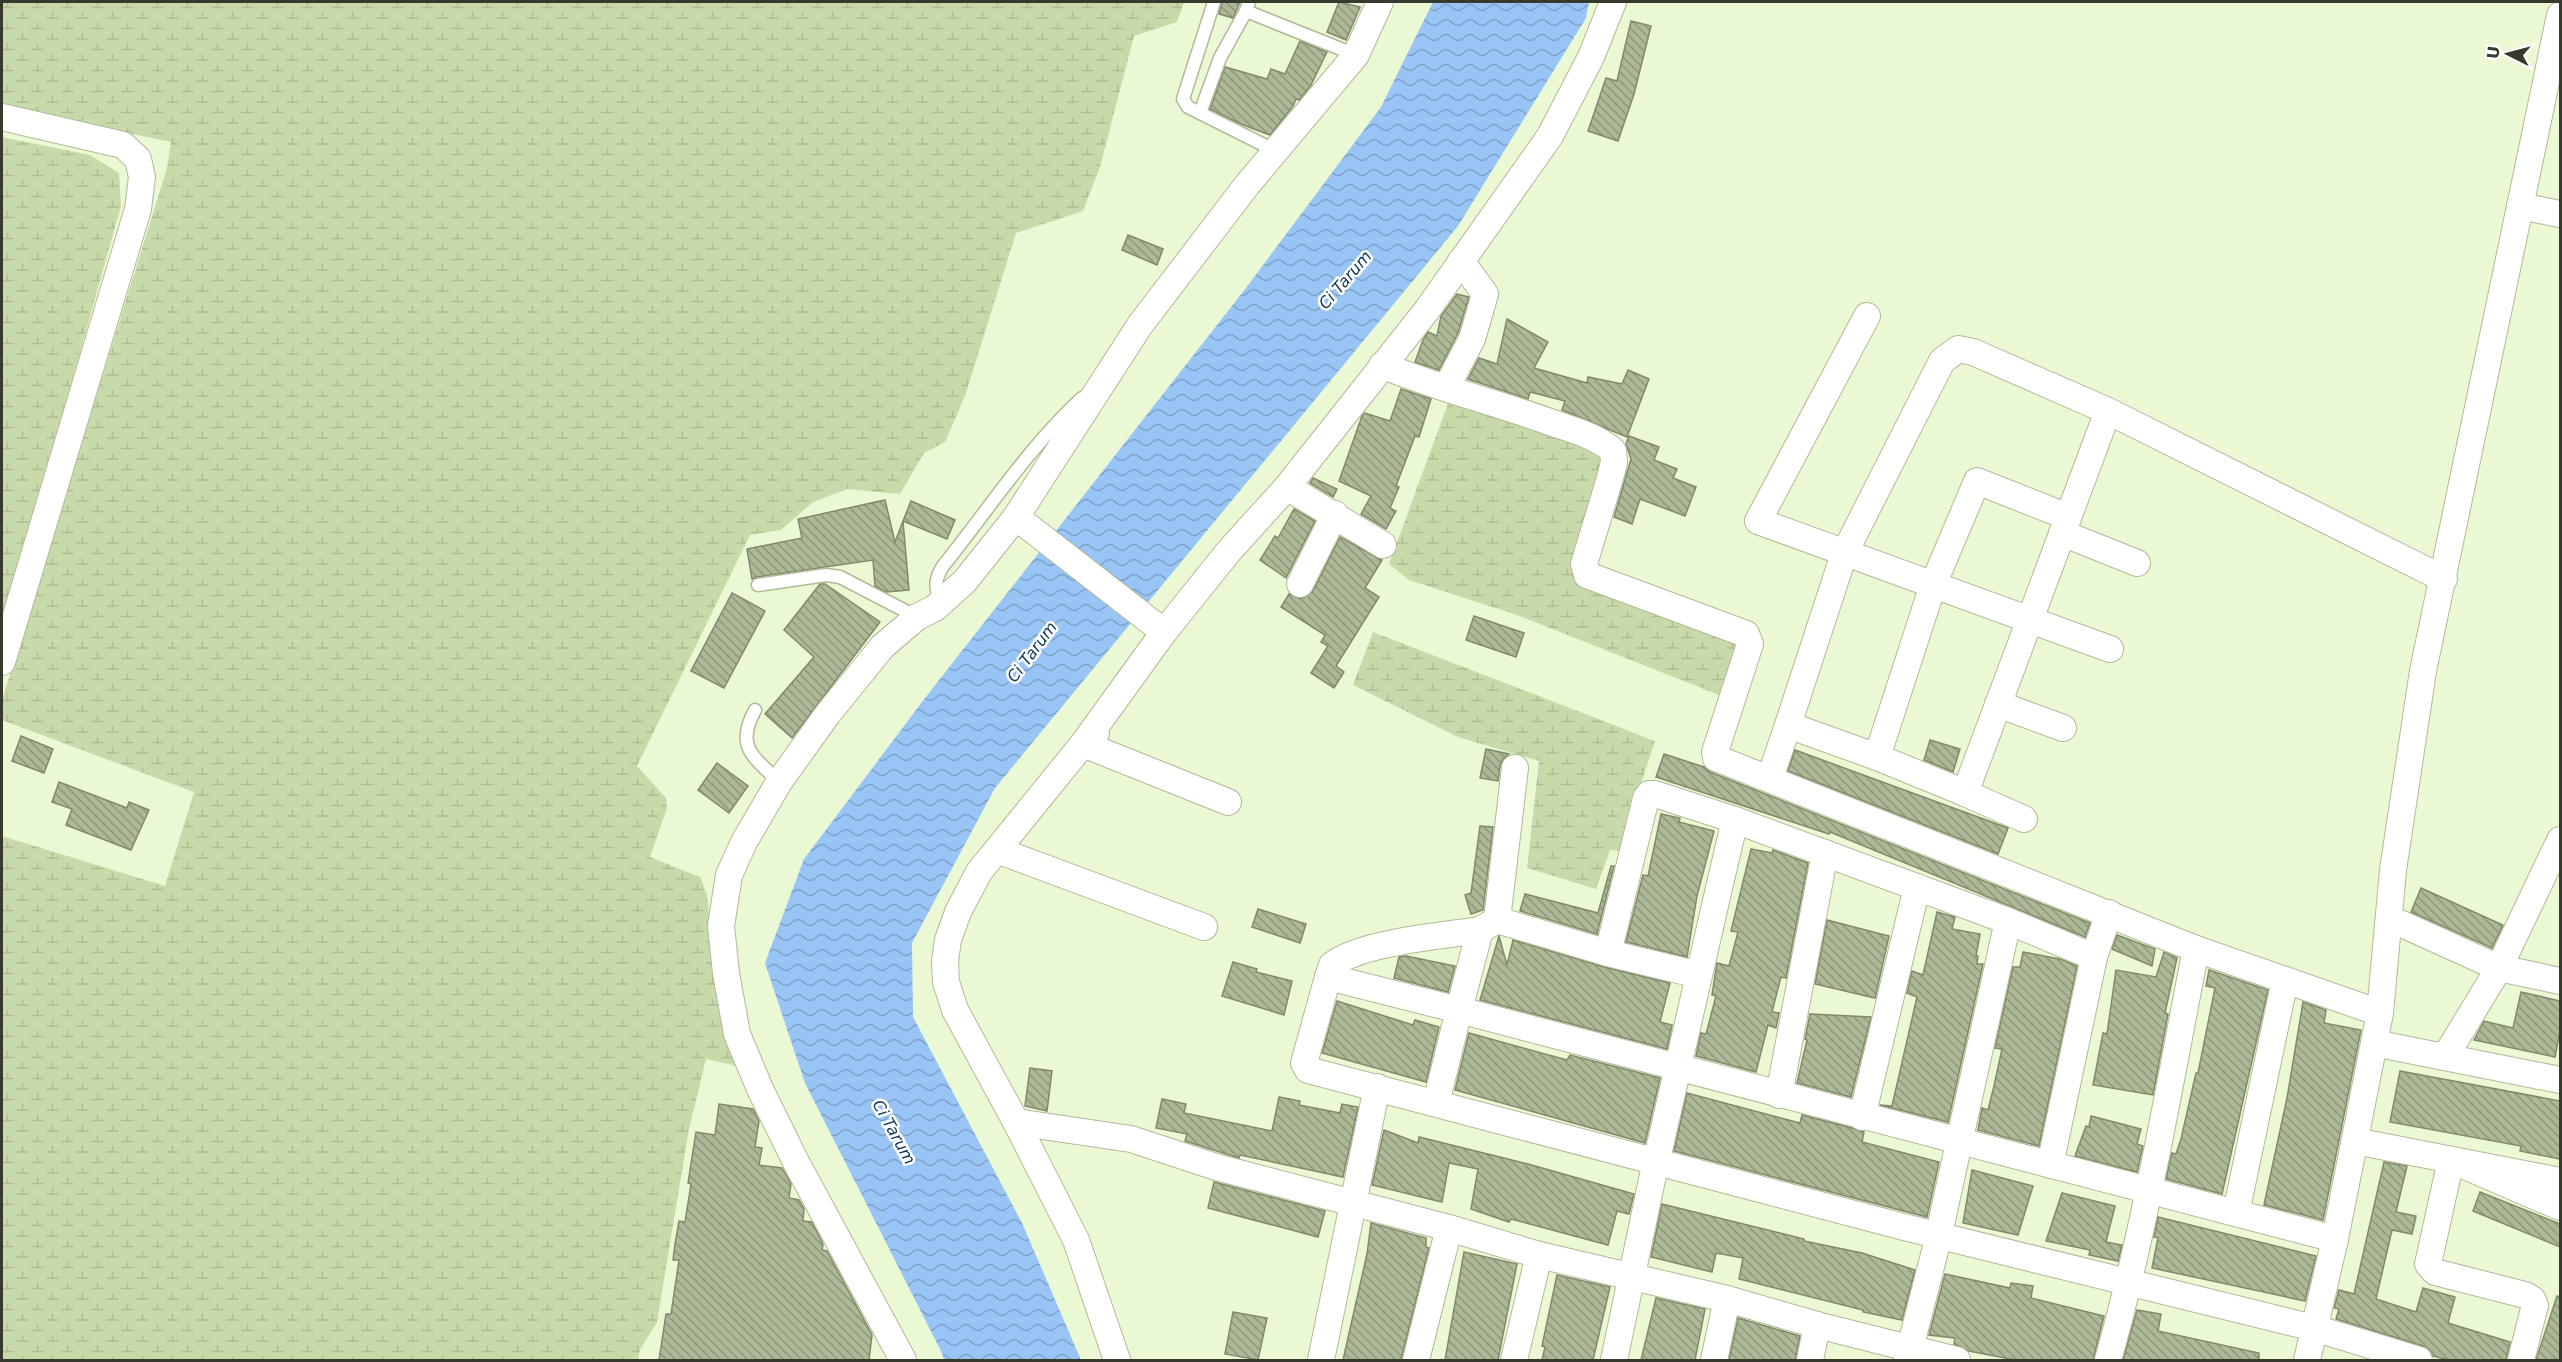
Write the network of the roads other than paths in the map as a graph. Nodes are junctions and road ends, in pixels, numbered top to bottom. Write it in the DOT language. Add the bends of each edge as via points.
graph roads {
  1 [pos="1214,2"];
  2 [pos="1380,2"];
  3 [pos="1613,2"];
  4 [pos="1248,6"];
  5 [pos="2560,15"];
  6 [pos="1356,55"];
  7 [pos="1200,113"];
  8 [pos="2,117"];
  9 [pos="1276,151"];
  10 [pos="2520,206"];
  11 [pos="2560,214"];
  12 [pos="1461,261"];
  13 [pos="1867,316"];
  14 [pos="1382,365"];
  15 [pos="1102,384"];
  16 [pos="1446,388"];
  17 [pos="2108,411"];
  18 [pos="1287,486"];
  19 [pos="1335,514"];
  20 [pos="1020,520"];
  21 [pos="2065,525"];
  22 [pos="1251,528"];
  23 [pos="1383,545"];
  24 [pos="1844,554"];
  25 [pos="2137,563"];
  26 [pos="2444,579"];
  27 [pos="1300,584"];
  28 [pos="758,585"];
  29 [pos="1933,585"];
  30 [pos="941,603"];
  31 [pos="917,617"];
  32 [pos="2030,620"];
  33 [pos="1160,628"];
  34 [pos="2109,649"];
  35 [pos="2,662"];
  36 [pos="1998,704"];
  37 [pos="755,710"];
  38 [pos="1788,725"];
  39 [pos="2063,728"];
  40 [pos="1083,744"];
  41 [pos="1877,757"];
  42 [pos="1774,766"];
  43 [pos="1515,768"];
  44 [pos="779,782"];
  45 [pos="1965,793"];
  46 [pos="1228,802"];
  47 [pos="2024,819"];
  48 [pos="1735,820"];
  49 [pos="2560,840"];
  50 [pos="997,850"];
  51 [pos="1825,853"];
  52 [pos="1917,887"];
  53 [pos="2109,913"];
  54 [pos="2008,921"];
  55 [pos="2402,924"];
  56 [pos="1488,925"];
  57 [pos="1204,927"];
  58 [pos="2196,949"];
  59 [pos="1608,953"];
  60 [pos="2094,957"];
  61 [pos="2499,968"];
  62 [pos="1699,975"];
  63 [pos="1328,977"];
  64 [pos="2285,980"];
  65 [pos="2560,981"];
  66 [pos="1459,1010"];
  67 [pos="2380,1013"];
  68 [pos="2374,1043"];
  69 [pos="2445,1057"];
  70 [pos="1678,1066"];
  71 [pos="2560,1080"];
  72 [pos="1312,1088"];
  73 [pos="1376,1095"];
  74 [pos="1779,1095"];
  75 [pos="1436,1103"];
  76 [pos="1862,1117"];
  77 [pos="1016,1122"];
  78 [pos="1531,1136"];
  79 [pos="2355,1141"];
  80 [pos="1960,1142"];
  81 [pos="2451,1160"];
  82 [pos="2050,1166"];
  83 [pos="1655,1169"];
  84 [pos="2560,1181"];
  85 [pos="2149,1190"];
  86 [pos="1352,1204"];
  87 [pos="2560,1208"];
  88 [pos="2235,1213"];
  89 [pos="1449,1228"];
  90 [pos="2335,1239"];
  91 [pos="1938,1242"];
  92 [pos="1539,1255"];
  93 [pos="1633,1276"];
  94 [pos="2127,1289"];
  95 [pos="1727,1299"];
  96 [pos="1817,1325"];
  97 [pos="2310,1344"];
  98 [pos="1908,1355"];
  99 [pos="903,1360"];
  100 [pos="1117,1360"];
  101 [pos="1321,1360"];
  102 [pos="1416,1360"];
  103 [pos="1514,1360"];
  104 [pos="1614,1360"];
  105 [pos="1714,1360"];
  106 [pos="1810,1360"];
  107 [pos="1957,1360"];
  108 [pos="2108,1360"];
  109 [pos="2365,1360"];
  110 [pos="2419,1360"];
  111 [pos="2521,1360"];
  1 -- 7 [label="lane" via="1183,99"];
  2 -- 6 [label="street"];
  3 -- 12 [label="street" via="1550,136"];
  4 -- 6 [label="lane"];
  4 -- 7 [label="lane" via="1220,58"];
  5 -- 10 [label="street"];
  6 -- 9 [label="street"];
  7 -- 9 [label="lane"];
  8 -- 35 [label="street" via="123,145 138,159 142,177 138,209"];
  9 -- 15 [label="street" via="1140,325"];
  10 -- 11 [label="street"];
  10 -- 26 [label="street"];
  12 -- 14 [label="street"];
  12 -- 16 [label="street" via="1485,294 1472,339"];
  13 -- 24 [label="street" via="1758,521"];
  14 -- 16 [label="street"];
  14 -- 18 [label="street"];
  15 -- 20 [label="street"];
  15 -- 30 [label="lane" via="1076,403 1040,442 942,566 935,584"];
  16 -- 53 [label="street" via="1599,440 1613,451 1611,478 1584,564 1587,575 1749,638 1716,758"];
  17 -- 21 [label="street"];
  17 -- 24 [label="street" via="1958,349 1942,362"];
  17 -- 26 [label="street"];
  18 -- 19 [label="street"];
  18 -- 22 [label="street"];
  19 -- 23 [label="street"];
  19 -- 27 [label="street"];
  20 -- 30 [label="street"];
  20 -- 33 [label="street"];
  21 -- 25 [label="street"];
  21 -- 29 [label="street" via="1977,481"];
  21 -- 32 [label="street"];
  22 -- 33 [label="street"];
  22 -- 40 [label="street" via="1232,565 1196,616 1126,704"];
  24 -- 29 [label="street"];
  24 -- 38 [label="street"];
  26 -- 67 [label="street" via="2423,671 2402,805"];
  28 -- 31 [label="lane" via="826,575 840,577"];
  29 -- 32 [label="street"];
  29 -- 41 [label="street"];
  30 -- 31 [label="street"];
  31 -- 44 [label="street" via="882,648"];
  32 -- 34 [label="street"];
  32 -- 36 [label="street"];
  33 -- 40 [label="street"];
  36 -- 39 [label="street"];
  36 -- 45 [label="street"];
  37 -- 44 [label="lane" via="747,723 748,750"];
  38 -- 41 [label="street"];
  38 -- 42 [label="street"];
  40 -- 46 [label="street"];
  40 -- 50 [label="street"];
  41 -- 45 [label="street"];
  43 -- 56 [label="street"];
  44 -- 99 [label="street" via="729,875 721,926 737,1034 796,1162"];
  45 -- 47 [label="street"];
  48 -- 51 [label="street"];
  48 -- 59 [label="street" via="1649,794"];
  48 -- 62 [label="street"];
  49 -- 61 [label="street"];
  50 -- 57 [label="street"];
  50 -- 77 [label="street" via="958,912 948,940 946,982 955,1010"];
  51 -- 52 [label="street"];
  51 -- 74 [label="street"];
  52 -- 54 [label="street"];
  52 -- 76 [label="street"];
  53 -- 58 [label="street"];
  53 -- 60 [label="street"];
  54 -- 60 [label="street"];
  54 -- 80 [label="street"];
  55 -- 61 [label="street"];
  56 -- 59 [label="street"];
  56 -- 63 [label="street" via="1354,954 1332,965"];
  56 -- 66 [label="street"];
  58 -- 64 [label="street"];
  58 -- 85 [label="street"];
  59 -- 62 [label="street"];
  60 -- 82 [label="street"];
  61 -- 65 [label="street"];
  61 -- 69 [label="street"];
  62 -- 70 [label="street"];
  63 -- 66 [label="street"];
  63 -- 73 [label="street" via="1305,1067"];
  64 -- 67 [label="street"];
  64 -- 88 [label="street"];
  66 -- 70 [label="street"];
  66 -- 75 [label="street"];
  67 -- 68 [label="street"];
  68 -- 69 [label="street"];
  68 -- 79 [label="street"];
  69 -- 71 [label="street"];
  70 -- 74 [label="street"];
  70 -- 83 [label="street"];
  72 -- 73 [label="street"];
  73 -- 75 [label="street"];
  73 -- 78 [label="street"];
  73 -- 86 [label="street"];
  74 -- 76 [label="street"];
  75 -- 78 [label="street"];
  76 -- 80 [label="street"];
  77 -- 86 [label="street" via="1131,1139"];
  77 -- 100 [label="street" via="1076,1240"];
  78 -- 83 [label="street"];
  79 -- 81 [label="street"];
  79 -- 90 [label="street"];
  80 -- 82 [label="street"];
  80 -- 91 [label="street"];
  81 -- 84 [label="street"];
  81 -- 87 [label="street"];
  81 -- 111 [label="street" via="2428,1264 2435,1272 2532,1299 2535,1305"];
  82 -- 85 [label="street"];
  83 -- 91 [label="street"];
  83 -- 93 [label="street"];
  85 -- 88 [label="street"];
  85 -- 94 [label="street"];
  86 -- 89 [label="street"];
  86 -- 101 [label="street"];
  88 -- 90 [label="street"];
  89 -- 92 [label="street"];
  89 -- 102 [label="street"];
  90 -- 97 [label="street"];
  91 -- 94 [label="street"];
  91 -- 98 [label="street"];
  92 -- 93 [label="street"];
  92 -- 103 [label="street"];
  93 -- 95 [label="street"];
  93 -- 104 [label="street"];
  94 -- 97 [label="street"];
  94 -- 108 [label="street"];
  95 -- 96 [label="street"];
  95 -- 105 [label="street"];
  96 -- 98 [label="street"];
  96 -- 106 [label="street"];
  97 -- 109 [label="street"];
  97 -- 110 [label="street"];
  98 -- 107 [label="street"];
}
